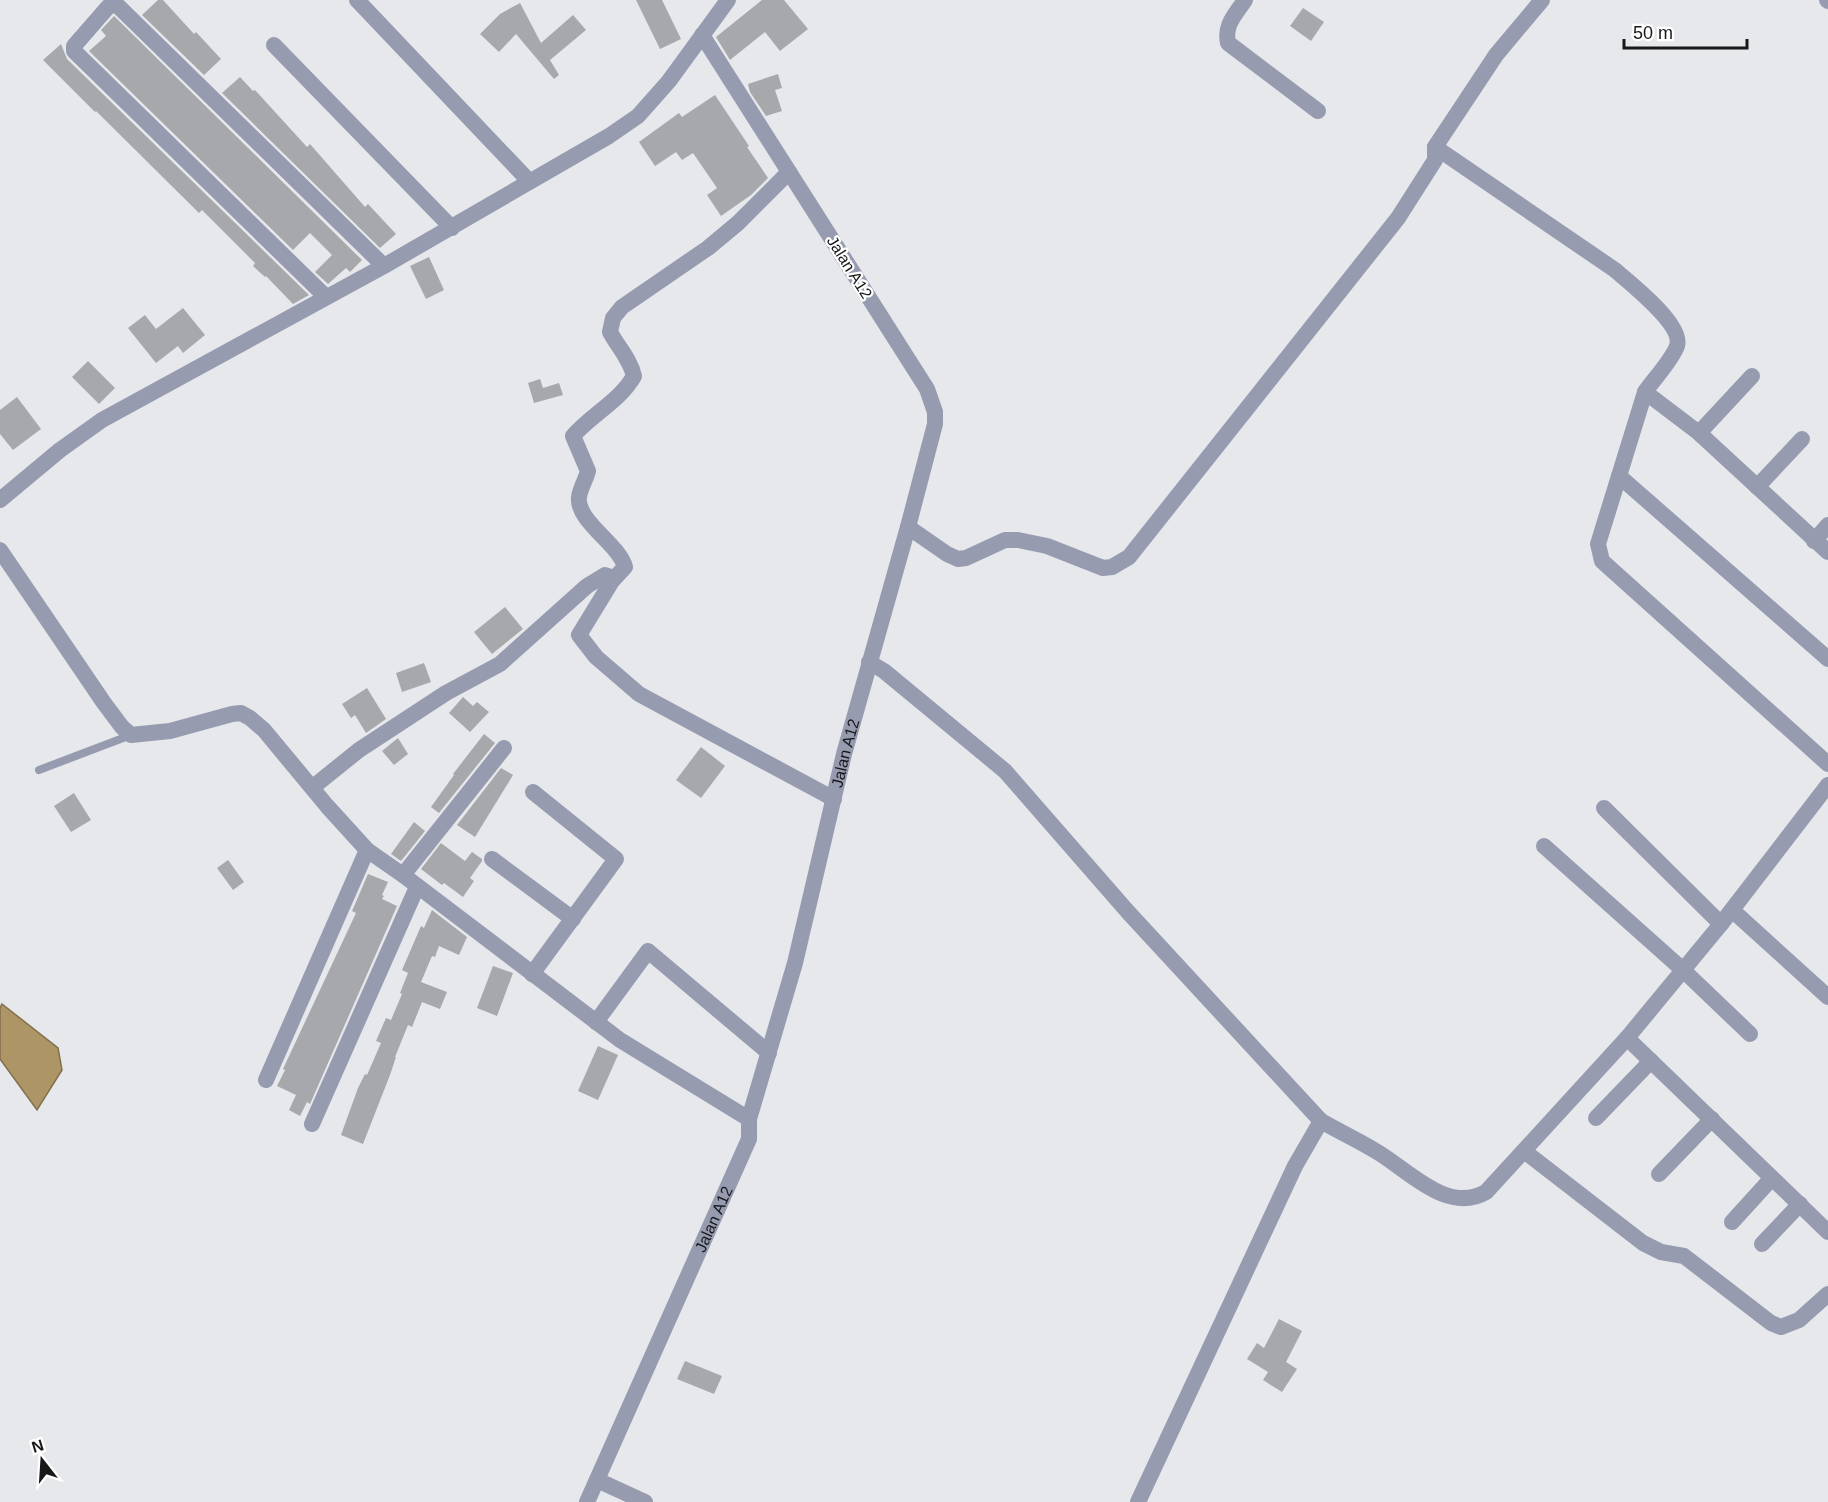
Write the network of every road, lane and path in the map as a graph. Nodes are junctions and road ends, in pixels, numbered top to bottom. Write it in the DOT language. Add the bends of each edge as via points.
graph roads {
  1 [pos="357,0"];
  2 [pos="728,0"];
  3 [pos="1245,0"];
  4 [pos="1542,0"];
  5 [pos="702,35"];
  6 [pos="274,45"];
  7 [pos="1318,111"];
  8 [pos="1436,147"];
  9 [pos="789,172"];
  10 [pos="529,181"];
  11 [pos="452,228"];
  12 [pos="384,266"];
  13 [pos="326,297"];
  14 [pos="1752,376"];
  15 [pos="1644,392"];
  16 [pos="1699,434"];
  17 [pos="1802,440"];
  18 [pos="1619,476"];
  19 [pos="1757,487"];
  20 [pos="0,500"];
  21 [pos="1828,525"];
  22 [pos="909,527"];
  23 [pos="1814,541"];
  24 [pos="0,550"];
  25 [pos="1828,552"];
  26 [pos="612,581"];
  27 [pos="1828,659"];
  28 [pos="869,662"];
  29 [pos="131,735"];
  30 [pos="504,748"];
  31 [pos="1828,764"];
  32 [pos="39,770"];
  33 [pos="1828,785"];
  34 [pos="313,787"];
  35 [pos="533,792"];
  36 [pos="834,799"];
  37 [pos="1604,808"];
  38 [pos="1544,846"];
  39 [pos="367,850"];
  40 [pos="492,859"];
  41 [pos="403,875"];
  42 [pos="417,887"];
  43 [pos="1732,910"];
  44 [pos="573,919"];
  45 [pos="1721,924"];
  46 [pos="1683,970"];
  47 [pos="532,974"];
  48 [pos="1828,997"];
  49 [pos="596,1022"];
  50 [pos="1750,1034"];
  51 [pos="1627,1038"];
  52 [pos="769,1053"];
  53 [pos="1651,1061"];
  54 [pos="266,1080"];
  55 [pos="1596,1118"];
  56 [pos="749,1119"];
  57 [pos="1712,1119"];
  58 [pos="1321,1121"];
  59 [pos="312,1124"];
  60 [pos="1524,1151"];
  61 [pos="1659,1174"];
  62 [pos="1772,1178"];
  63 [pos="1800,1204"];
  64 [pos="1732,1221"];
  65 [pos="1828,1232"];
  66 [pos="1762,1244"];
  67 [pos="1828,1294"];
  68 [pos="597,1480"];
  69 [pos="587,1502"];
  70 [pos="645,1502"];
  71 [pos="1138,1502"];
  1 -- 10 [label="street"];
  2 -- 5 [label="street"];
  3 -- 7 [label="street" via="1227,26 1228,43"];
  4 -- 8 [label="street" via="1496,55"];
  5 -- 9 [label="street, Jalan A12"];
  5 -- 10 [label="street" via="638,116"];
  6 -- 11 [label="street"];
  8 -- 15 [label="street" via="1614,270 1672,324 1678,338 1676,348"];
  8 -- 22 [label="street" via="1435,160 1398,218 1129,557 1103,568 1047,546 1005,540 958,559"];
  9 -- 22 [label="street, Jalan A12" via="932,400 935,424"];
  9 -- 26 [label="street" via="715,242 622,307 613,318 610,332 631,363 634,376 628,387 573,436 588,471 579,496 580,508 624,563 625,567"];
  10 -- 11 [label="street"];
  11 -- 12 [label="street"];
  12 -- 13 [label="street"];
  12 -- 13 [label="street" via="118,6 112,5 74,46 74,51"];
  13 -- 20 [label="street" via="102,420"];
  14 -- 16 [label="street"];
  15 -- 16 [label="street"];
  15 -- 18 [label="street"];
  16 -- 19 [label="street"];
  17 -- 19 [label="street"];
  18 -- 27 [label="street"];
  18 -- 31 [label="street" via="1598,544 1602,561"];
  19 -- 23 [label="street"];
  21 -- 23 [label="street"];
  22 -- 28 [label="street, Jalan A12"];
  23 -- 25 [label="street"];
  24 -- 29 [label="street" via="104,703"];
  26 -- 34 [label="street" via="611,576 605,575 587,586 501,664 359,750"];
  26 -- 36 [label="street" via="579,635 596,657 639,694"];
  28 -- 36 [label="street, Jalan A12"];
  28 -- 58 [label="street" via="884,670 1005,771 1128,912"];
  29 -- 32 [label="lane"];
  29 -- 34 [label="street" via="170,731 241,713 264,730"];
  30 -- 41 [label="street"];
  33 -- 43 [label="street"];
  34 -- 39 [label="street"];
  35 -- 44 [label="street" via="616,859"];
  36 -- 52 [label="street, Jalan A12"];
  37 -- 45 [label="street"];
  38 -- 46 [label="street"];
  39 -- 41 [label="street"];
  39 -- 54 [label="street"];
  40 -- 44 [label="street"];
  41 -- 42 [label="street"];
  42 -- 47 [label="street"];
  42 -- 59 [label="street"];
  43 -- 45 [label="street"];
  43 -- 48 [label="street"];
  44 -- 47 [label="street"];
  45 -- 46 [label="street"];
  46 -- 50 [label="street"];
  46 -- 51 [label="street"];
  47 -- 49 [label="street"];
  49 -- 52 [label="street" via="648,951"];
  49 -- 56 [label="street"];
  51 -- 53 [label="street"];
  51 -- 60 [label="street"];
  52 -- 56 [label="street, Jalan A12"];
  53 -- 55 [label="street"];
  53 -- 57 [label="street"];
  56 -- 68 [label="street, Jalan A12" via="749,1139"];
  57 -- 61 [label="street"];
  57 -- 62 [label="street"];
  58 -- 60 [label="street" via="1378,1152 1436,1192 1454,1198 1476,1198 1486,1192"];
  58 -- 71 [label="street" via="1295,1166"];
  60 -- 67 [label="street" via="1643,1243 1661,1252 1684,1256 1771,1323 1781,1327 1799,1320"];
  62 -- 63 [label="street"];
  62 -- 64 [label="street"];
  63 -- 65 [label="street"];
  63 -- 66 [label="street"];
  68 -- 69 [label="street, Jalan A12"];
  68 -- 70 [label="street"];
}
